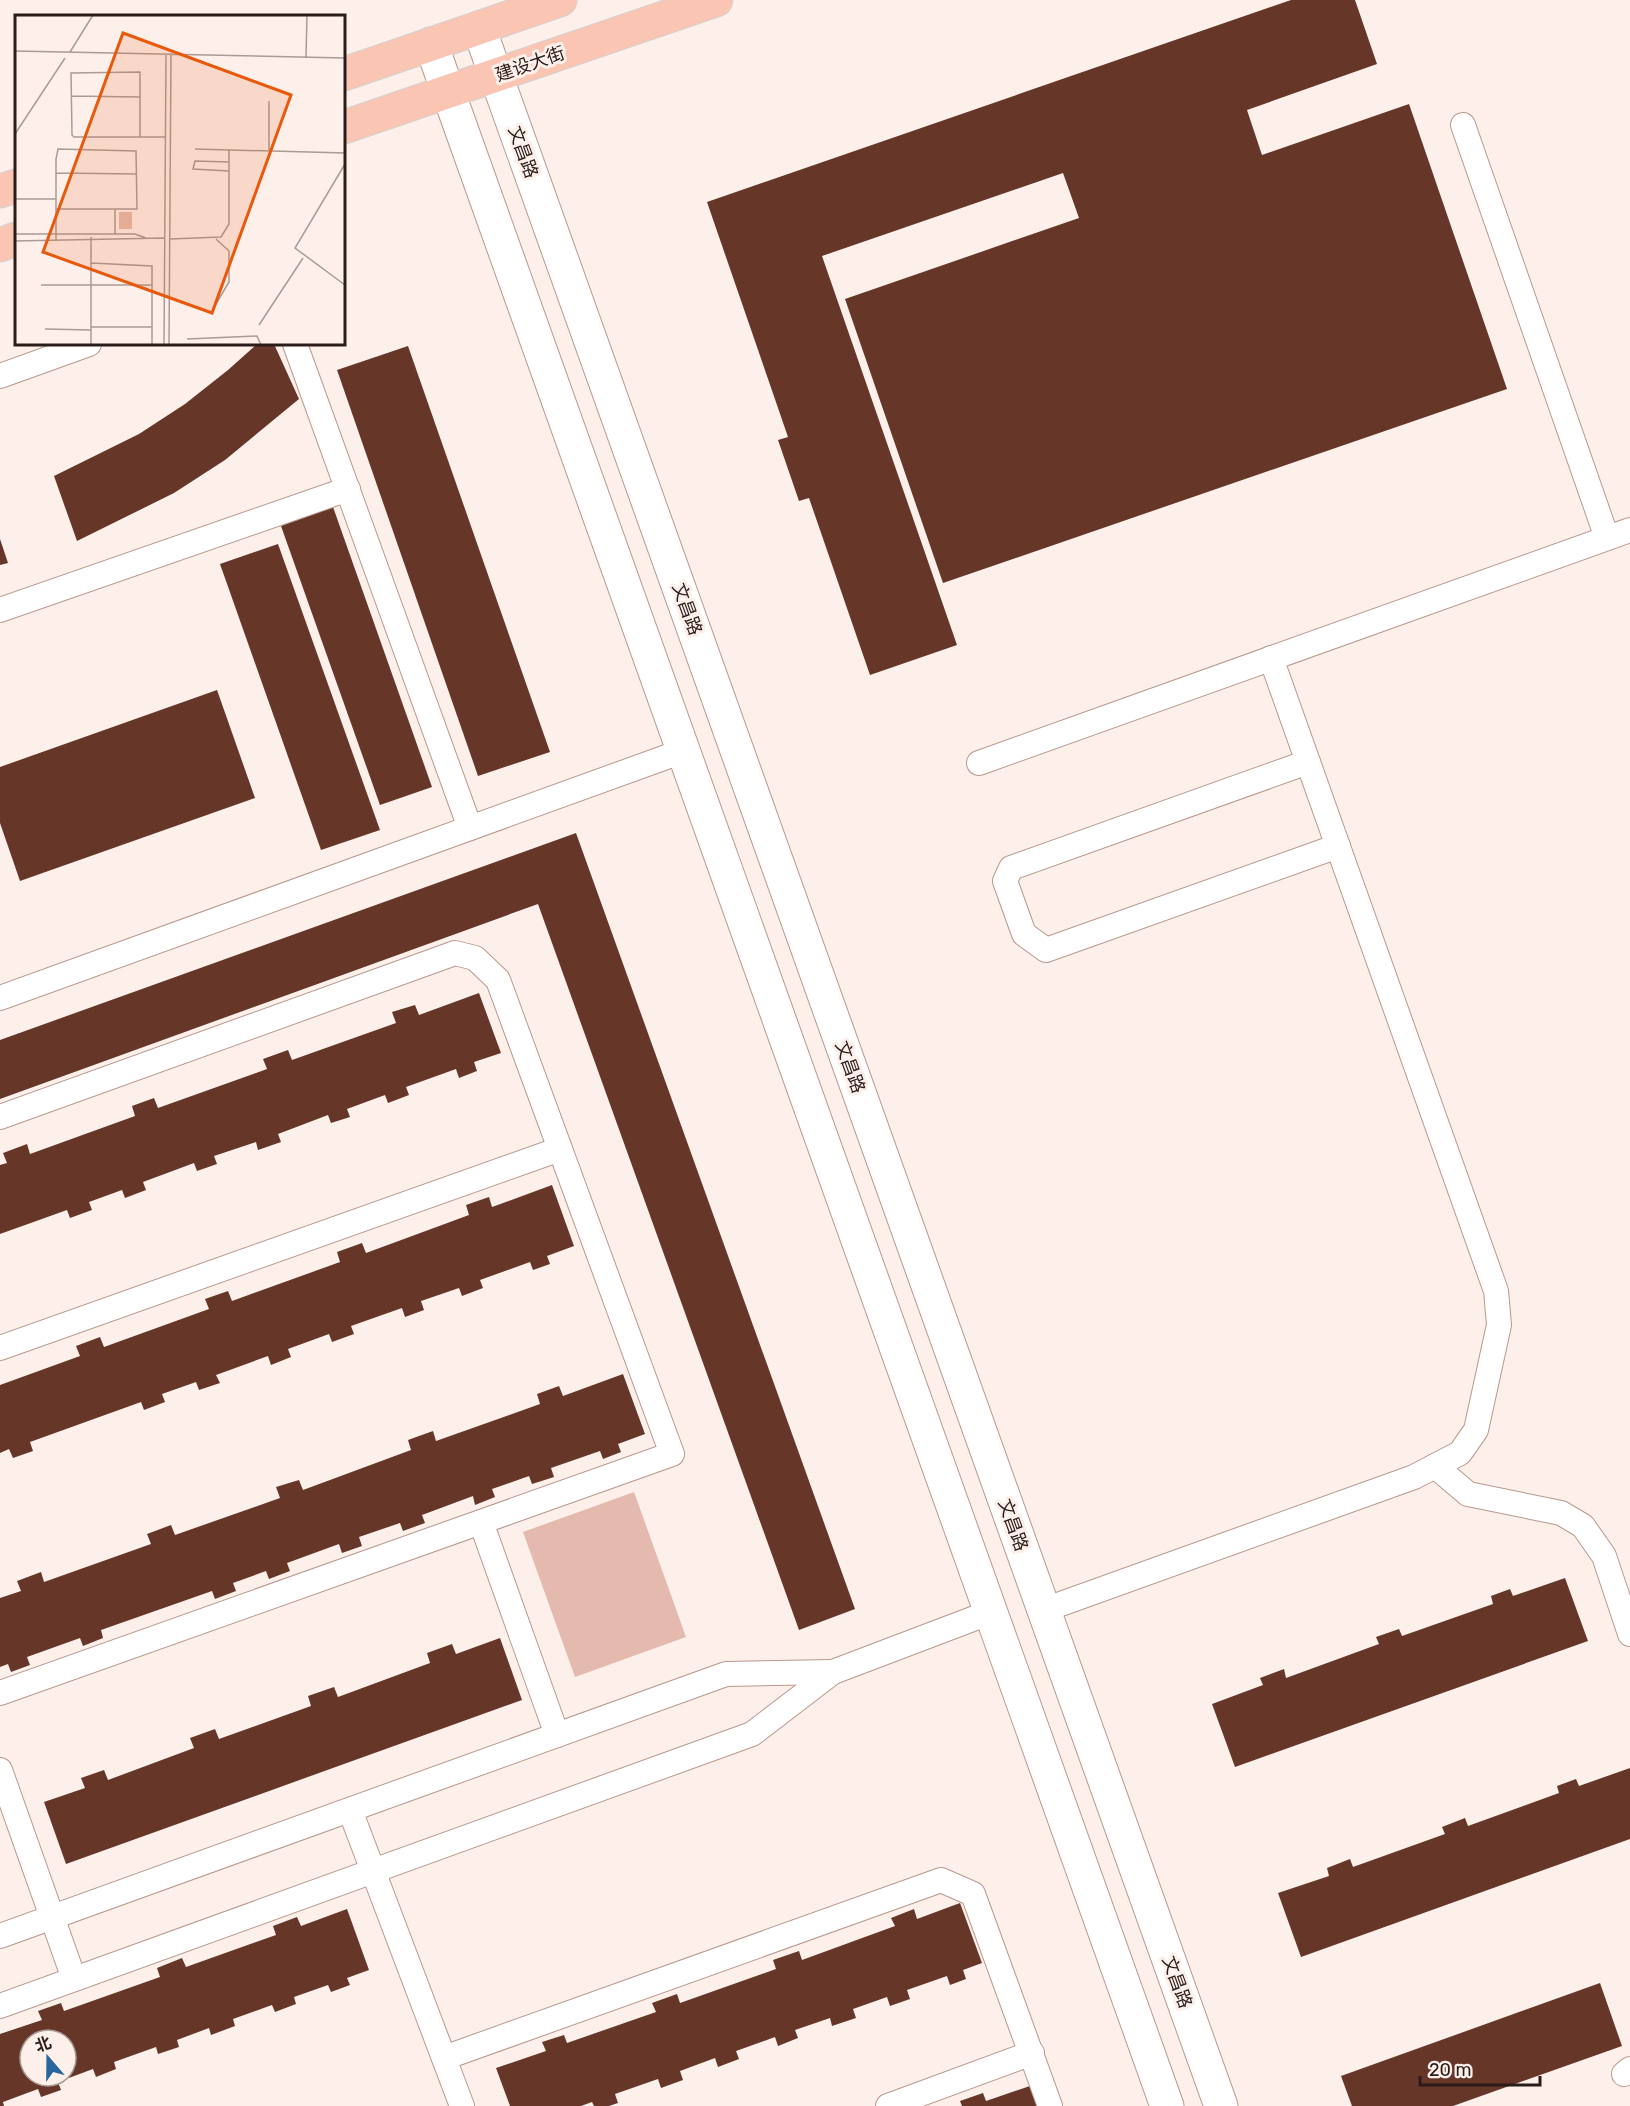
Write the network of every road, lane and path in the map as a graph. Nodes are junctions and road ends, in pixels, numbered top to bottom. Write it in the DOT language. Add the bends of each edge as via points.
graph roads {
  1 [pos="560,0"];
  2 [pos="716,0"];
  3 [pos="479,28"];
  4 [pos="431,44"];
  5 [pos="345,74"];
  6 [pos="496,75"];
  7 [pos="448,92"];
  8 [pos="1463,125"];
  9 [pos="345,127"];
  10 [pos="15,186"];
  11 [pos="0,192"];
  12 [pos="15,239"];
  13 [pos="0,245"];
  14 [pos="86,345"];
  15 [pos="295,345"];
  16 [pos="0,376"];
  17 [pos="348,489"];
  18 [pos="1630,530"];
  19 [pos="1607,538"];
  20 [pos="0,610"];
  21 [pos="1271,658"];
  22 [pos="683,751"];
  23 [pos="1308,762"];
  24 [pos="979,763"];
  25 [pos="470,828"];
  26 [pos="1338,846"];
  27 [pos="0,998"];
  28 [pos="0,1117"];
  29 [pos="560,1149"];
  30 [pos="0,1348"];
  31 [pos="1435,1466"];
  32 [pos="481,1522"];
  33 [pos="1044,1610"];
  34 [pos="991,1612"];
  35 [pos="1630,1634"];
  36 [pos="833,1672"];
  37 [pos="0,1693"];
  38 [pos="557,1735"];
  39 [pos="0,1770"];
  40 [pos="350,1810"];
  41 [pos="373,1870"];
  42 [pos="52,1917"];
  43 [pos="0,1936"];
  44 [pos="74,1979"];
  45 [pos="0,2006"];
  46 [pos="1032,2053"];
  47 [pos="444,2058"];
  48 [pos="462,2106"];
  49 [pos="888,2106"];
  50 [pos="1050,2106"];
  51 [pos="1167,2106"];
  52 [pos="1221,2106"];
  1 -- 3 [label="main road"];
  2 -- 6 [label="main road, 建设大街"];
  3 -- 4 [label="main road"];
  3 -- 6 [label="street, 文昌路"];
  4 -- 5 [label="main road"];
  4 -- 7 [label="street"];
  6 -- 7 [label="main road, 建设大街"];
  6 -- 33 [label="street, 文昌路"];
  7 -- 9 [label="main road, 建设大街"];
  7 -- 22 [label="street"];
  8 -- 19 [label="lane"];
  10 -- 11 [label="main road"];
  12 -- 13 [label="main road"];
  14 -- 16 [label="lane"];
  15 -- 17 [label="lane"];
  17 -- 20 [label="lane"];
  17 -- 25 [label="lane"];
  18 -- 19 [label="lane"];
  19 -- 21 [label="lane"];
  21 -- 23 [label="lane"];
  21 -- 24 [label="lane"];
  22 -- 25 [label="lane"];
  22 -- 34 [label="street"];
  23 -- 26 [label="lane"];
  23 -- 26 [label="lane" via="1011,868 1005,881 1024,934 1046,950"];
  25 -- 27 [label="lane"];
  26 -- 31 [label="lane" via="1496,1292 1499,1325 1476,1431 1460,1453"];
  28 -- 29 [label="lane" via="454,953 475,958 498,980"];
  29 -- 30 [label="lane"];
  29 -- 32 [label="lane" via="672,1454"];
  31 -- 33 [label="lane" via="1414,1477"];
  31 -- 35 [label="lane" via="1468,1494 1561,1513 1583,1526 1604,1556"];
  32 -- 37 [label="lane"];
  32 -- 38 [label="lane"];
  33 -- 52 [label="street, 文昌路"];
  34 -- 36 [label="lane"];
  34 -- 51 [label="street"];
  36 -- 38 [label="lane" via="726,1674"];
  36 -- 41 [label="lane" via="752,1734"];
  38 -- 40 [label="lane"];
  39 -- 42 [label="lane"];
  40 -- 41 [label="lane"];
  40 -- 42 [label="lane"];
  41 -- 44 [label="lane"];
  41 -- 47 [label="lane"];
  42 -- 43 [label="lane"];
  42 -- 44 [label="lane"];
  44 -- 45 [label="lane"];
  46 -- 47 [label="lane" via="973,1893 941,1881"];
  46 -- 49 [label="lane"];
  46 -- 50 [label="lane"];
  47 -- 48 [label="lane"];
}
